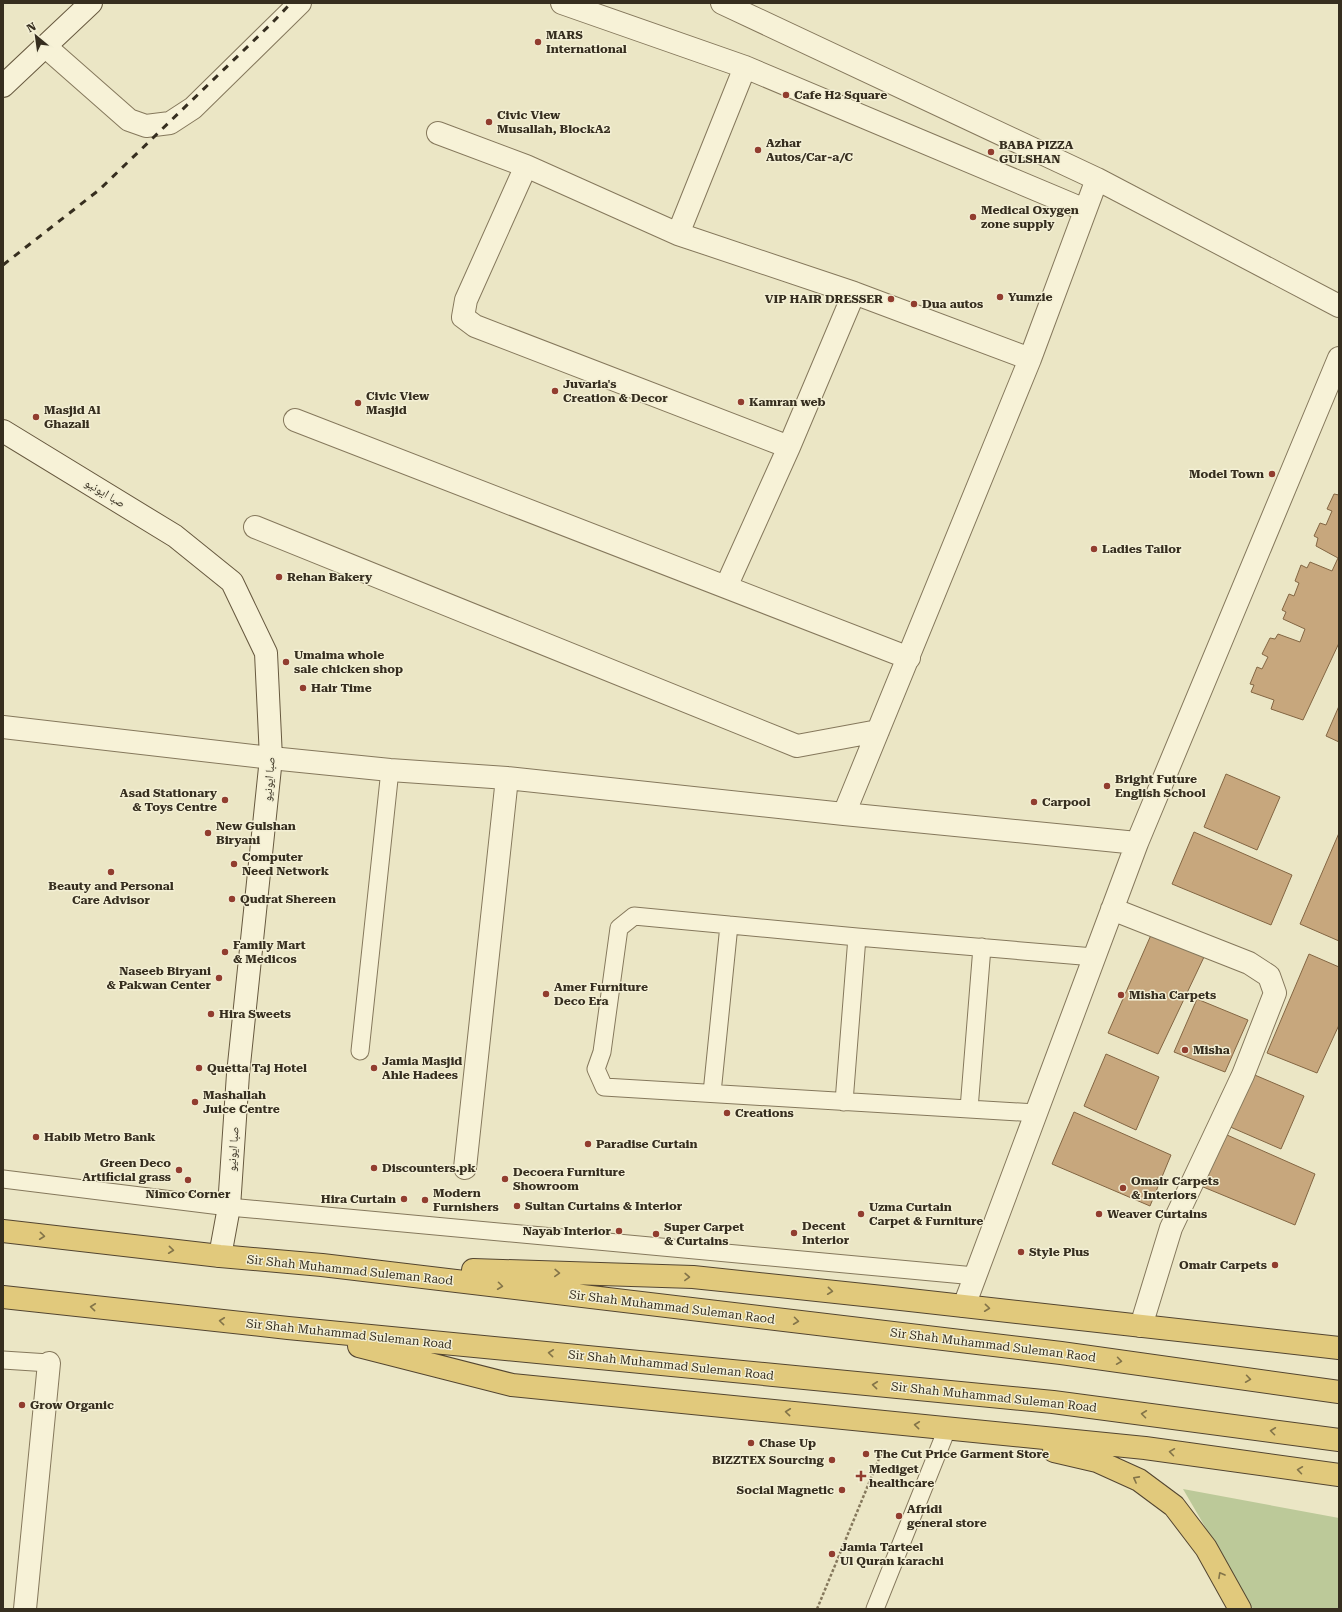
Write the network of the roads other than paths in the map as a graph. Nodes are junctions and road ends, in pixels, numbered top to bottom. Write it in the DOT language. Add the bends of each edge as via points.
graph roads {
  1 [pos="91,3"];
  2 [pos="300,3"];
  3 [pos="562,3"];
  4 [pos="722,3"];
  5 [pos="46,47"];
  6 [pos="745,67"];
  7 [pos="13,70"];
  8 [pos="3,86"];
  9 [pos="438,133"];
  10 [pos="526,166"];
  11 [pos="1097,179"];
  12 [pos="1086,210"];
  13 [pos="678,234"];
  14 [pos="854,293"];
  15 [pos="1339,306"];
  16 [pos="1339,358"];
  17 [pos="1030,359"];
  18 [pos="295,420"];
  19 [pos="3,431"];
  20 [pos="789,447"];
  21 [pos="254,527"];
  22 [pos="726,587"];
  23 [pos="909,658"];
  24 [pos="3,727"];
  25 [pos="878,731"];
  26 [pos="271,758"];
  27 [pos="390,770"];
  28 [pos="507,778"];
  29 [pos="844,814"];
  30 [pos="1137,843"];
  31 [pos="1112,909"];
  32 [pos="729,925"];
  33 [pos="857,937"];
  34 [pos="982,947"];
  35 [pos="1094,957"];
  36 [pos="360,1052"];
  37 [pos="712,1093"];
  38 [pos="844,1102"];
  39 [pos="969,1109"];
  40 [pos="1036,1113"];
  41 [pos="465,1168"];
  42 [pos="3,1179"];
  43 [pos="228,1207"];
  44 [pos="3,1231"];
  45 [pos="220,1256"];
  46 [pos="322,1265"];
  47 [pos="975,1276"];
  48 [pos="3,1297"];
  49 [pos="964,1306"];
  50 [pos="1141,1326"];
  51 [pos="288,1328"];
  52 [pos="1339,1348"];
  53 [pos="3,1360"];
  54 [pos="49,1363"];
  55 [pos="1339,1392"];
  56 [pos="947,1428"];
  57 [pos="1339,1440"];
  58 [pos="1339,1475"];
  59 [pos="25,1609"];
  60 [pos="876,1609"];
  61 [pos="1240,1609"];
  1 -- 5 [label="street"];
  2 -- 5 [label="street" via="193,108 170,123 146,126 129,120"];
  3 -- 6 [label="street"];
  4 -- 11 [label="street"];
  5 -- 7 [label="street"];
  6 -- 12 [label="street"];
  6 -- 13 [label="street"];
  7 -- 8 [label="street"];
  9 -- 10 [label="street"];
  10 -- 13 [label="street"];
  10 -- 20 [label="street" via="466,300 463,317 476,326"];
  11 -- 12 [label="street"];
  11 -- 15 [label="street"];
  12 -- 17 [label="street"];
  13 -- 14 [label="street"];
  14 -- 17 [label="street"];
  14 -- 20 [label="street"];
  16 -- 30 [label="street"];
  17 -- 23 [label="street"];
  18 -- 22 [label="street"];
  19 -- 26 [label="street, صبا ایونیو" via="175,536 232,582 266,653"];
  20 -- 22 [label="street"];
  21 -- 25 [label="street" via="797,746"];
  22 -- 23 [label="street"];
  23 -- 25 [label="street"];
  24 -- 26 [label="street"];
  25 -- 29 [label="street"];
  26 -- 27 [label="street"];
  26 -- 43 [label="street, صبا ایونیو" via="238,1074"];
  27 -- 28 [label="street"];
  27 -- 36 [label="lane"];
  28 -- 29 [label="street"];
  28 -- 41 [label="street"];
  29 -- 30 [label="street"];
  30 -- 31 [label="street"];
  31 -- 35 [label="street"];
  31 -- 50 [label="street" via="1248,963 1269,976 1275,993 1243,1075 1171,1228"];
  32 -- 33 [label="lane"];
  32 -- 37 [label="lane"];
  32 -- 37 [label="lane" via="634,916 619,928 602,1052 596,1069 604,1087"];
  33 -- 34 [label="lane"];
  33 -- 38 [label="lane"];
  34 -- 35 [label="lane"];
  34 -- 39 [label="lane"];
  35 -- 40 [label="street"];
  37 -- 38 [label="lane"];
  38 -- 39 [label="lane"];
  39 -- 40 [label="lane"];
  40 -- 47 [label="street"];
  42 -- 43 [label="lane"];
  43 -- 45 [label="street, صبا ایونیو"];
  43 -- 47 [label="lane"];
  44 -- 45 [label="highway, Sir Shah Muhammad Suleman Raod, one-way"];
  45 -- 46 [label="highway, Sir Shah Muhammad Suleman Raod"];
  46 -- 49 [label="highway, one-way" via="693,1277"];
  46 -- 55 [label="highway, Sir Shah Muhammad Suleman Raod, one-way" via="1061,1353"];
  47 -- 49 [label="street"];
  51 -- 48 [label="highway, Sir Shah Muhammad Suleman Road, one-way"];
  49 -- 50 [label="highway, one-way"];
  50 -- 52 [label="highway"];
  56 -- 51 [label="highway, one-way" via="512,1385"];
  57 -- 51 [label="highway, Sir Shah Muhammad Suleman Road, one-way" via="1053,1402"];
  53 -- 54 [label="lane"];
  54 -- 59 [label="street"];
  58 -- 56 [label="highway, one-way" via="1145,1448"];
  56 -- 60 [label="lane"];
  61 -- 56 [label="highway, one-way" via="1206,1548 1174,1506 1139,1480 1097,1461"];
}
